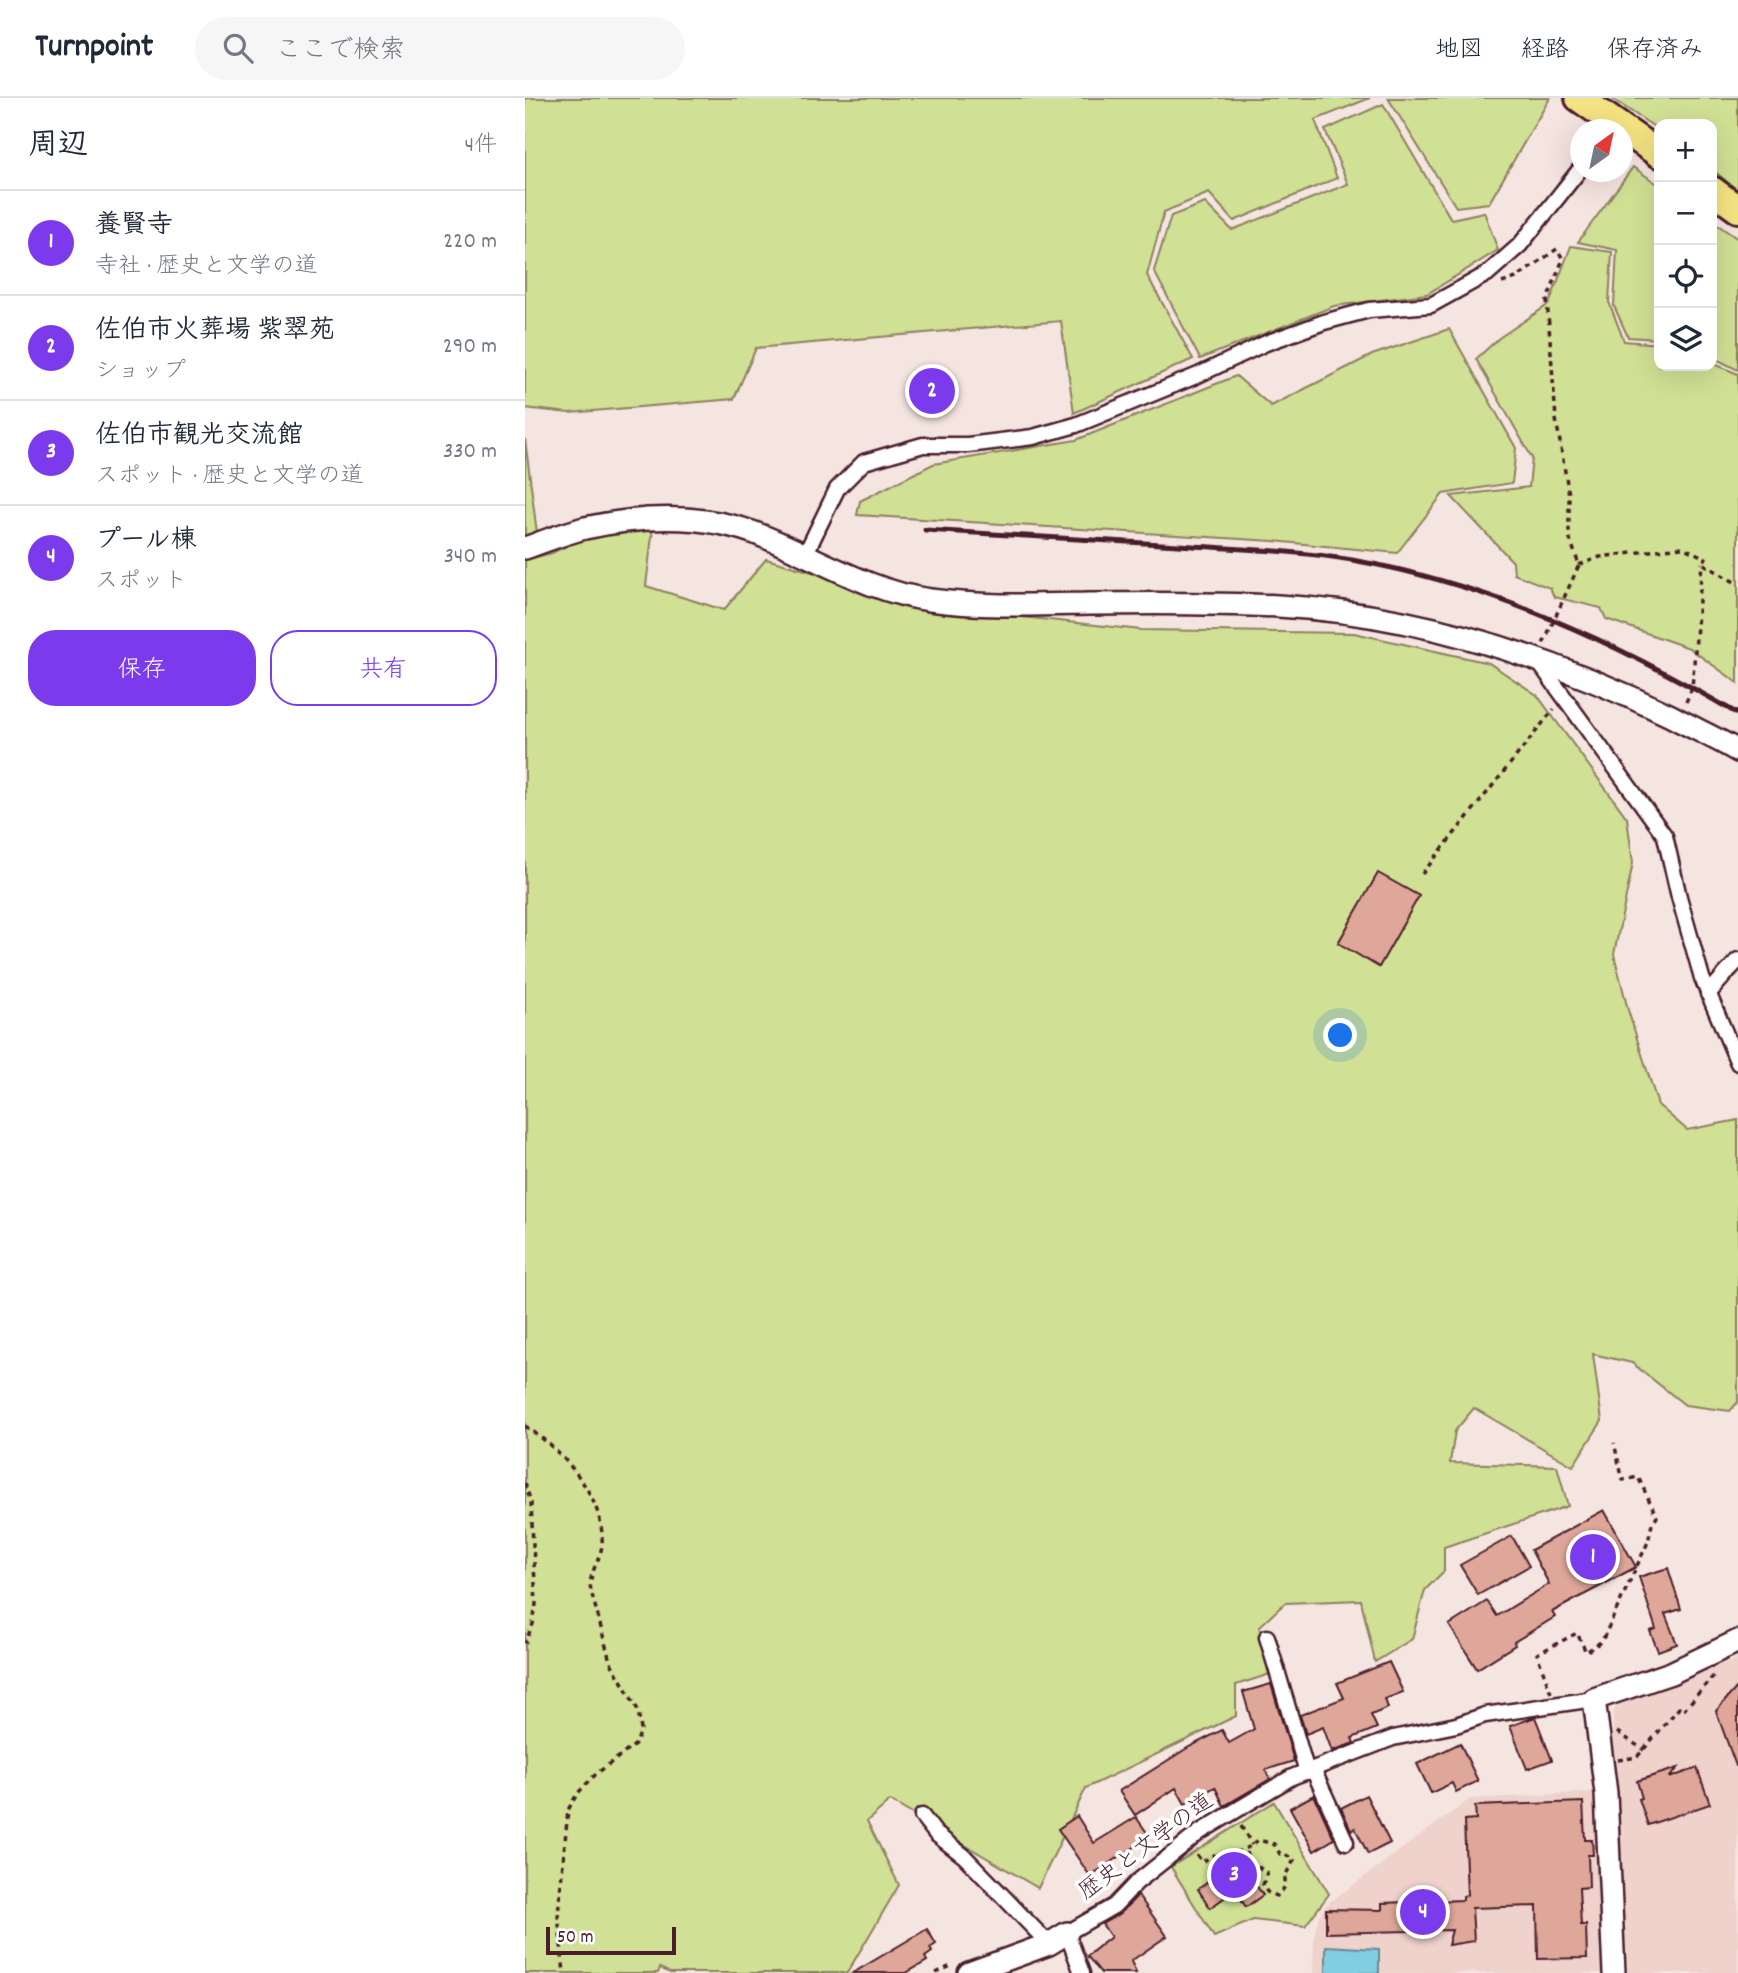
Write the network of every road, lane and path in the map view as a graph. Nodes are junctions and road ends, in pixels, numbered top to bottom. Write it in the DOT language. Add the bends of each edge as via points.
graph roads {
  1 [pos="1579,98"];
  2 [pos="1654,150"];
  3 [pos="1570,181"];
  4 [pos="1717,194"];
  5 [pos="1738,209"];
  6 [pos="1463,287"];
  7 [pos="525,548"];
  8 [pos="805,555"];
  9 [pos="1702,563"];
  10 [pos="1579,565"];
  11 [pos="1738,584"];
  12 [pos="1536,658"];
  13 [pos="1559,702"];
  14 [pos="1677,719"];
  15 [pos="1738,751"];
  16 [pos="1422,874"];
  17 [pos="1738,960"];
  18 [pos="1708,993"];
  19 [pos="1738,1063"];
  20 [pos="525,1426"];
  21 [pos="1614,1443"];
  22 [pos="525,1483"];
  23 [pos="1267,1637"];
  24 [pos="1738,1642"];
  25 [pos="525,1643"];
  26 [pos="1716,1672"];
  27 [pos="1594,1699"];
  28 [pos="1553,1705"];
  29 [pos="1598,1727"];
  30 [pos="1644,1750"];
  31 [pos="1602,1761"];
  32 [pos="1310,1770"];
  33 [pos="922,1816"];
  34 [pos="1240,1824"];
  35 [pos="1188,1842"];
  36 [pos="1346,1842"];
  37 [pos="1252,1845"];
  38 [pos="1246,1851"];
  39 [pos="1058,1938"];
  40 [pos="564,1973"];
  41 [pos="969,1973"];
  42 [pos="1081,1973"];
  43 [pos="1614,1973"];
  1 -- 2 [label="highway"];
  3 -- 6 [label="street" via="1520,245 1487,274"];
  4 -- 5 [label="highway"];
  6 -- 8 [label="street" via="1431,305 1369,310 1324,322 1076,425 1033,437 923,445 864,462 837,489"];
  6 -- 10 [label="path" via="1483,290 1517,278 1557,249 1563,259 1546,300 1556,419 1569,495 1569,537"];
  7 -- 8 [label="street" via="584,528 684,518 729,524"];
  8 -- 12 [label="street" via="870,584 922,599 973,605 1276,606 1348,611"];
  9 -- 10 [label="path" via="1706,558 1682,547 1600,557"];
  9 -- 11 [label="path"];
  9 -- 14 [label="path" via="1692,688"];
  10 -- 12 [label="path"];
  12 -- 13 [label="street"];
  12 -- 14 [label="street"];
  13 -- 16 [label="path"];
  13 -- 18 [label="street" via="1665,836"];
  14 -- 15 [label="street"];
  17 -- 18 [label="street"];
  18 -- 19 [label="street"];
  20 -- 40 [label="path" via="583,1482 597,1506 602,1542 591,1591 610,1661 638,1710 641,1730 636,1744 587,1782 570,1803 558,1915"];
  21 -- 28 [label="path" via="1623,1480 1638,1477 1657,1517 1602,1641 1586,1651 1577,1633 1537,1654"];
  22 -- 25 [label="path" via="531,1503 536,1604"];
  23 -- 32 [label="street"];
  24 -- 27 [label="street" via="1671,1673"];
  26 -- 30 [label="path"];
  27 -- 28 [label="street, 歴史と文学の道"];
  27 -- 29 [label="street"];
  28 -- 32 [label="street, 歴史と文学の道" via="1485,1715 1393,1738"];
  29 -- 30 [label="path" via="1621,1734"];
  29 -- 31 [label="street"];
  30 -- 31 [label="path" via="1637,1757"];
  31 -- 43 [label="street"];
  32 -- 35 [label="street, 歴史と文学の道"];
  32 -- 36 [label="street"];
  33 -- 39 [label="street" via="936,1834"];
  34 -- 37 [label="path"];
  35 -- 38 [label="path" via="1202,1862"];
  35 -- 39 [label="street, 歴史と文学の道" via="1114,1906"];
  37 -- 38 [label="path"];
  37 -- 38 [label="path" via="1258,1840 1273,1844 1280,1854 1294,1860 1285,1887 1277,1895 1267,1892 1263,1885 1267,1872 1248,1861"];
  39 -- 41 [label="street, 歴史と文学の道"];
  39 -- 42 [label="street"];
}
